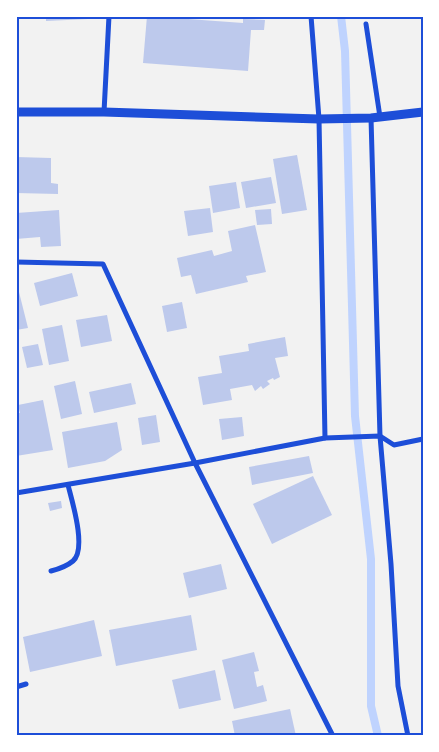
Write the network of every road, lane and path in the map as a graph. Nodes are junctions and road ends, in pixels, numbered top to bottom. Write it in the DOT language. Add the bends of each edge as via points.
graph roads {
  1 [pos="109,16"];
  2 [pos="311,16"];
  3 [pos="366,24"];
  4 [pos="16,112"];
  5 [pos="104,112"];
  6 [pos="423,112"];
  7 [pos="376,118"];
  8 [pos="320,119"];
  9 [pos="16,262"];
  10 [pos="380,436"];
  11 [pos="325,438"];
  12 [pos="423,439"];
  13 [pos="195,463"];
  14 [pos="68,485"];
  15 [pos="16,493"];
  16 [pos="51,571"];
  17 [pos="26,684"];
  18 [pos="16,687"];
  19 [pos="333,736"];
  20 [pos="408,736"];
  1 -- 5 [label="street"];
  2 -- 8 [label="street"];
  3 -- 7 [label="street"];
  4 -- 5 [label="street"];
  5 -- 8 [label="street"];
  6 -- 7 [label="street"];
  7 -- 8 [label="street"];
  7 -- 10 [label="street"];
  8 -- 11 [label="street"];
  9 -- 13 [label="street" via="103,264"];
  10 -- 11 [label="street"];
  10 -- 12 [label="street" via="394,445"];
  10 -- 20 [label="street" via="398,686"];
  11 -- 13 [label="street"];
  13 -- 14 [label="street"];
  13 -- 19 [label="street"];
  14 -- 15 [label="street"];
  14 -- 16 [label="street" via="80,549 74,560"];
  17 -- 18 [label="street"];
}
